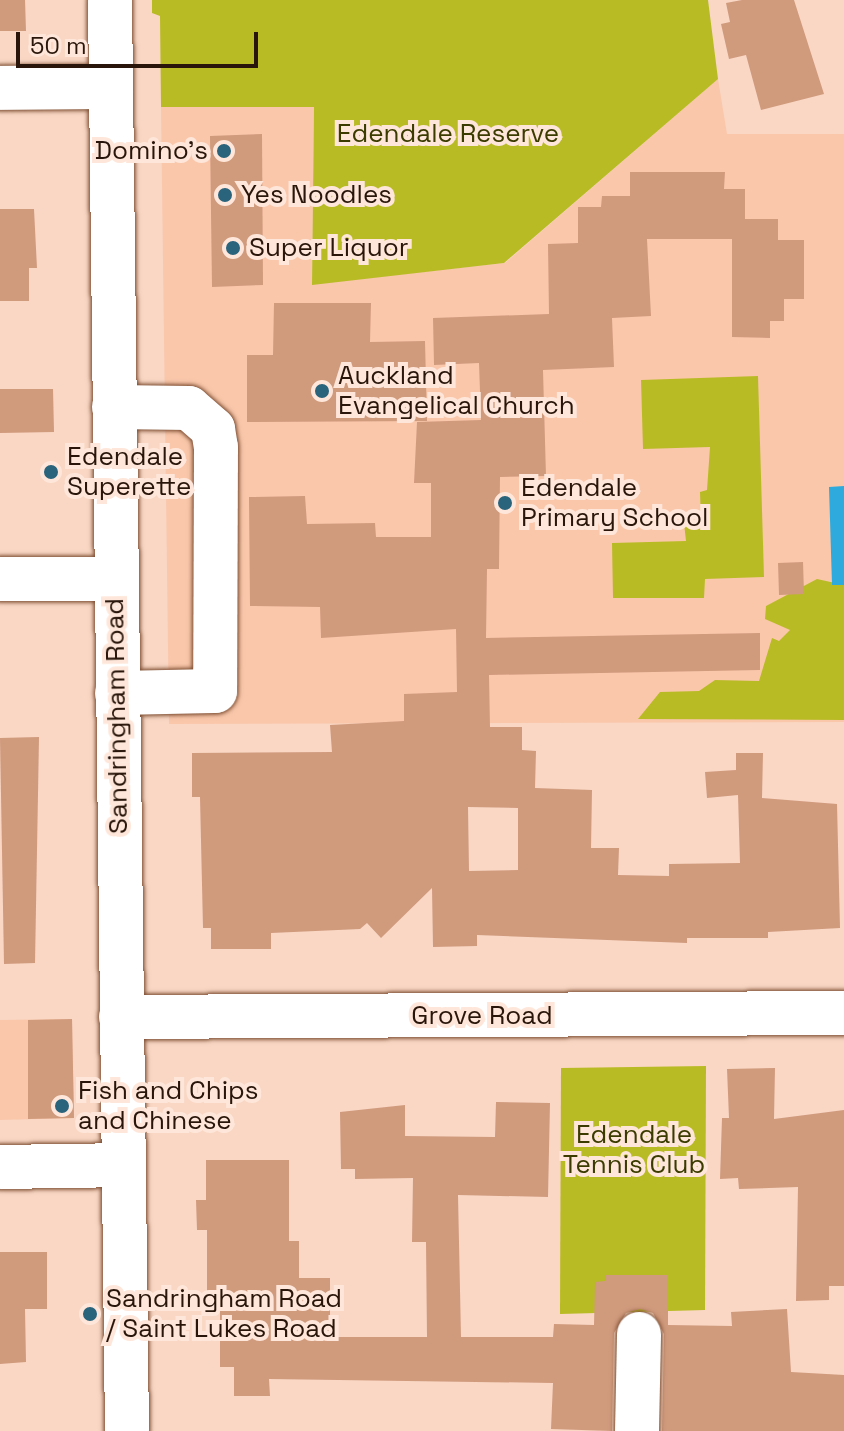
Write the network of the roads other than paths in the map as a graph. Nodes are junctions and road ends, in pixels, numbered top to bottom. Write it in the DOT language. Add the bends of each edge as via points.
graph roads {
  1 [pos="110,0"];
  2 [pos="111,87"];
  3 [pos="0,88"];
  4 [pos="114,407"];
  5 [pos="0,579"];
  6 [pos="115,579"];
  7 [pos="117,693"];
  8 [pos="844,1013"];
  9 [pos="121,1017"];
  10 [pos="123,1165"];
  11 [pos="0,1167"];
  12 [pos="639,1334"];
  13 [pos="127,1431"];
  14 [pos="637,1431"];
  1 -- 2 [label="main road, Sandringham Road"];
  2 -- 3 [label="main road"];
  2 -- 4 [label="main road, Sandringham Road"];
  4 -- 6 [label="main road, Sandringham Road"];
  4 -- 7 [label="main road" via="189,408 213,429 216,447 215,691"];
  5 -- 6 [label="main road"];
  6 -- 7 [label="main road, Sandringham Road"];
  7 -- 9 [label="main road, Sandringham Road"];
  8 -- 9 [label="main road, Grove Road"];
  9 -- 10 [label="main road, Sandringham Road"];
  10 -- 11 [label="main road"];
  10 -- 13 [label="main road, Sandringham Road"];
  12 -- 14 [label="main road"];
}
